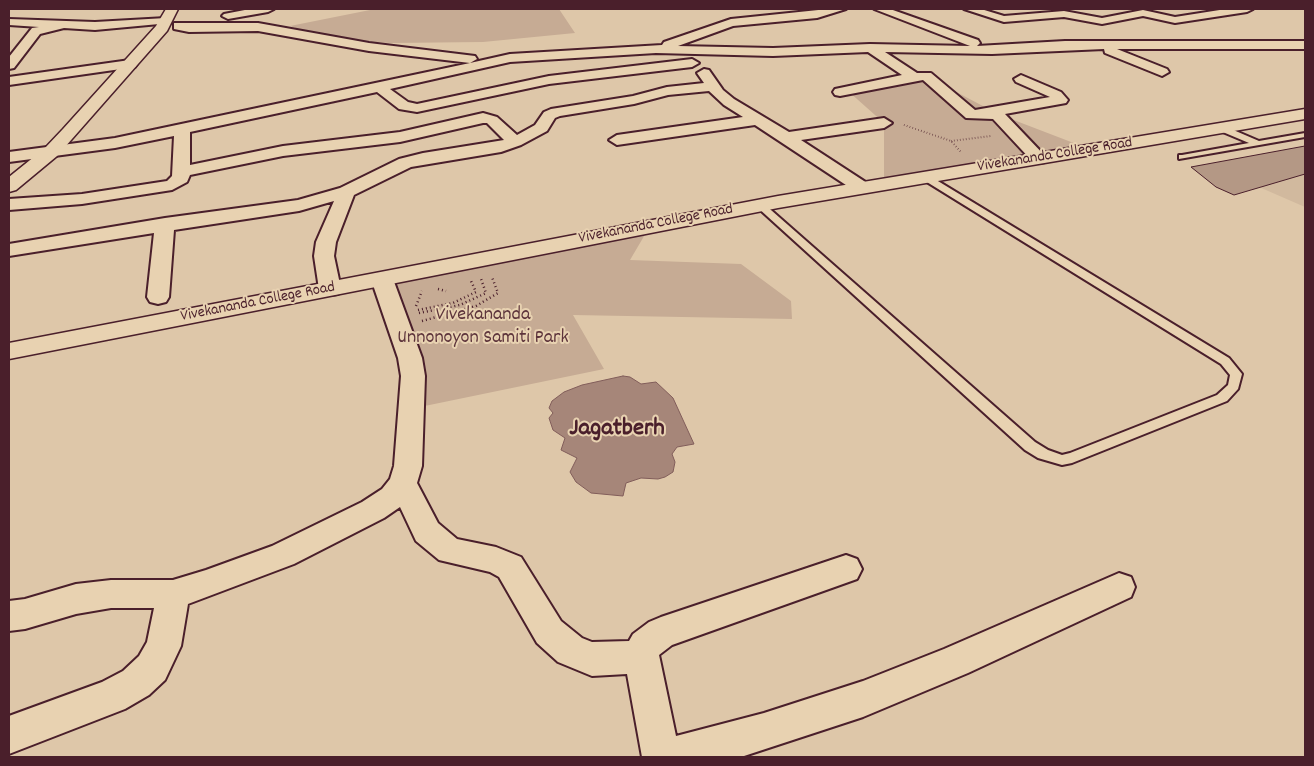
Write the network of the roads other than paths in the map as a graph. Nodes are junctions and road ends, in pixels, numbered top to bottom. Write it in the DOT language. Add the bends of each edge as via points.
graph roads {
  1 [pos="268,9"];
  2 [pos="731,9"];
  3 [pos="840,9"];
  4 [pos="880,9"];
  5 [pos="970,9"];
  6 [pos="1247,9"];
  7 [pos="754,20"];
  8 [pos="169,21"];
  9 [pos="9,22"];
  10 [pos="72,25"];
  11 [pos="1097,45"];
  12 [pos="1305,45"];
  13 [pos="870,48"];
  14 [pos="656,49"];
  15 [pos="992,50"];
  16 [pos="693,57"];
  17 [pos="496,60"];
  18 [pos="130,64"];
  19 [pos="9,65"];
  20 [pos="464,67"];
  21 [pos="1162,72"];
  22 [pos="914,77"];
  23 [pos="1021,79"];
  24 [pos="9,81"];
  25 [pos="713,86"];
  26 [pos="379,87"];
  27 [pos="499,90"];
  28 [pos="840,92"];
  29 [pos="1305,114"];
  30 [pos="970,115"];
  31 [pos="756,120"];
  32 [pos="892,122"];
  33 [pos="182,128"];
  34 [pos="1221,128"];
  35 [pos="1305,135"];
  36 [pos="786,137"];
  37 [pos="617,140"];
  38 [pos="515,142"];
  39 [pos="1257,143"];
  40 [pos="51,152"];
  41 [pos="9,157"];
  42 [pos="1182,157"];
  43 [pos="1039,158"];
  44 [pos="181,172"];
  45 [pos="925,176"];
  46 [pos="9,186"];
  47 [pos="861,187"];
  48 [pos="346,192"];
  49 [pos="9,205"];
  50 [pos="760,205"];
  51 [pos="165,224"];
  52 [pos="9,250"];
  53 [pos="382,279"];
  54 [pos="330,289"];
  55 [pos="158,297"];
  56 [pos="9,352"];
  57 [pos="403,483"];
  58 [pos="846,569"];
  59 [pos="1119,587"];
  60 [pos="173,594"];
  61 [pos="9,616"];
  62 [pos="641,657"];
  63 [pos="9,734"];
  64 [pos="661,757"];
  65 [pos="671,757"];
  1 -- 8 [label="street"];
  2 -- 7 [label="street"];
  3 -- 7 [label="street" via="817,15"];
  4 -- 15 [label="street"];
  5 -- 6 [label="street" via="1004,19 1064,14 1102,21 1143,13 1175,20"];
  7 -- 14 [label="street" via="732,23"];
  8 -- 10 [label="street"];
  8 -- 17 [label="street" via="189,28 258,27 385,50"];
  8 -- 18 [label="main road"];
  9 -- 10 [label="street"];
  10 -- 19 [label="street" via="36,31"];
  11 -- 12 [label="street"];
  11 -- 15 [label="street" via="1041,45"];
  11 -- 21 [label="street"];
  13 -- 15 [label="street"];
  13 -- 16 [label="street"];
  13 -- 22 [label="street"];
  14 -- 16 [label="street"];
  14 -- 17 [label="street"];
  16 -- 25 [label="street"];
  16 -- 27 [label="street"];
  17 -- 20 [label="street"];
  18 -- 24 [label="street"];
  18 -- 40 [label="main road"];
  20 -- 26 [label="street"];
  20 -- 27 [label="street"];
  22 -- 28 [label="street"];
  22 -- 30 [label="street" via="926,76"];
  23 -- 30 [label="street" via="1061,100"];
  25 -- 31 [label="street" via="729,102"];
  25 -- 38 [label="street" via="667,91 634,100 556,112 548,115 541,128"];
  26 -- 27 [label="street" via="404,106 417,108"];
  26 -- 33 [label="street"];
  29 -- 34 [label="main road, Vivekananda College Road"];
  30 -- 43 [label="street" via="998,114"];
  31 -- 36 [label="street"];
  31 -- 37 [label="street"];
  32 -- 36 [label="street"];
  33 -- 40 [label="street" via="115,143"];
  33 -- 44 [label="street"];
  34 -- 39 [label="lane"];
  34 -- 43 [label="main road, Vivekananda College Road"];
  35 -- 39 [label="lane"];
  36 -- 47 [label="street"];
  38 -- 44 [label="street" via="492,120 483,118 400,137 282,151"];
  38 -- 48 [label="street" via="405,163"];
  39 -- 42 [label="lane"];
  40 -- 41 [label="street"];
  40 -- 46 [label="main road"];
  43 -- 45 [label="main road, Vivekananda College Road"];
  44 -- 49 [label="street" via="179,182 164,188"];
  45 -- 47 [label="main road, Vivekananda College Road"];
  45 -- 50 [label="lane" via="1224,361 1236,374 1234,386 1222,398 1072,458 1062,460 1044,454 1030,446"];
  47 -- 50 [label="main road, Vivekananda College Road"];
  48 -- 51 [label="street" via="290,206"];
  48 -- 54 [label="street" via="326,242 324,256"];
  50 -- 53 [label="main road, Vivekananda College Road" via="482,267"];
  51 -- 52 [label="street"];
  51 -- 55 [label="street"];
  53 -- 54 [label="main road, Vivekananda College Road"];
  53 -- 57 [label="street" via="410,358 413,376 408,466"];
  54 -- 56 [label="main road, Vivekananda College Road"];
  57 -- 60 [label="street" via="392,497 373,510 283,555"];
  57 -- 62 [label="street" via="427,532 450,551 496,560 510,567 549,632 570,650 592,659"];
  58 -- 62 [label="street" via="661,633 645,645"];
  59 -- 65 [label="street" via="956,662 863,699 764,732"];
  60 -- 61 [label="street" via="76,599"];
  60 -- 63 [label="street" via="164,646 152,668 136,684"];
  62 -- 64 [label="street"];
}
